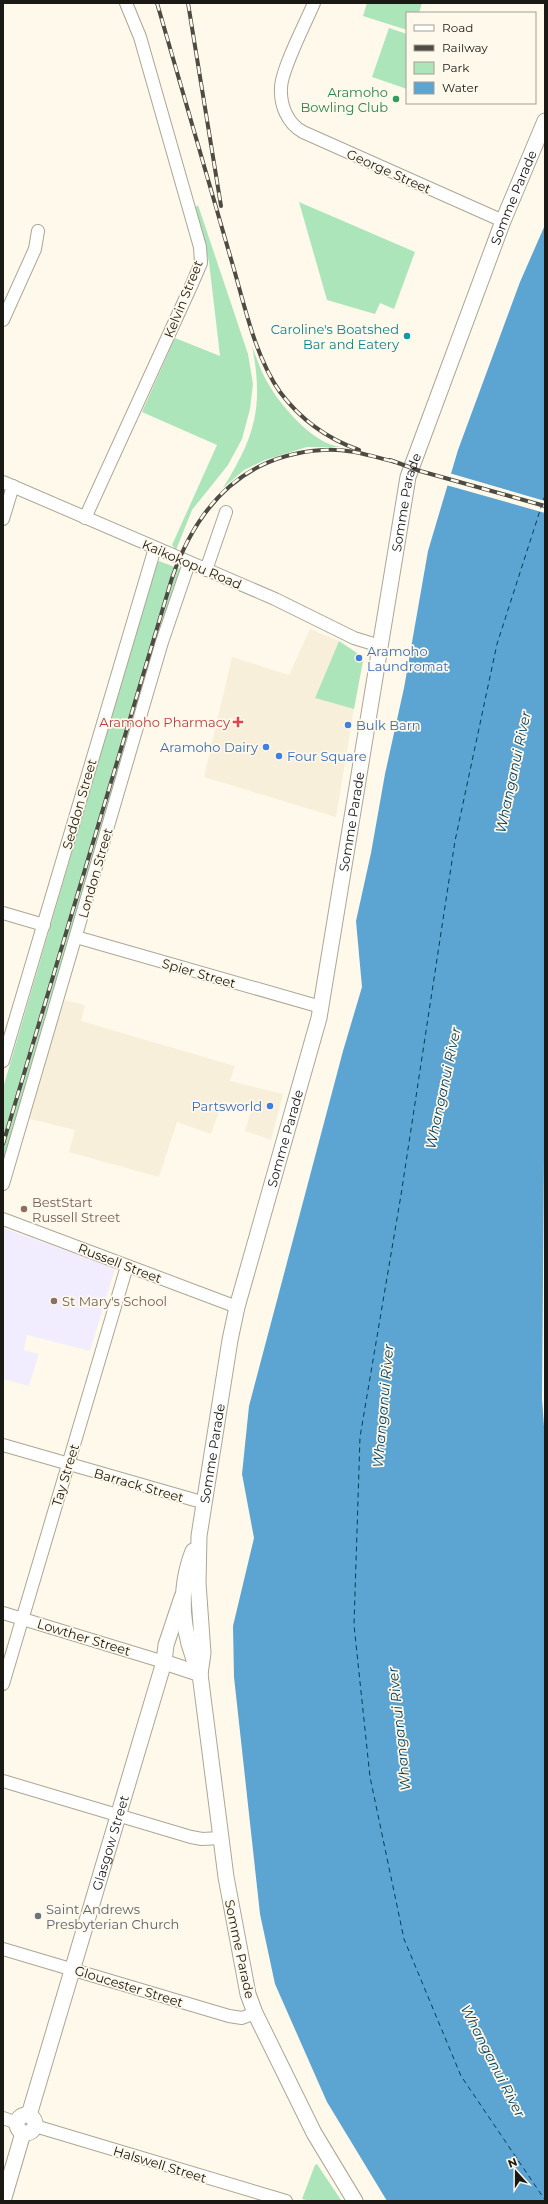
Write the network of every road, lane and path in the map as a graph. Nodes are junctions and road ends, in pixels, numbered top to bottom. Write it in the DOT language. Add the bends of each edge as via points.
graph roads {
  1 [pos="126,3"];
  2 [pos="314,3"];
  3 [pos="545,120"];
  4 [pos="503,221"];
  5 [pos="38,231"];
  6 [pos="3,320"];
  7 [pos="8,484"];
  8 [pos="226,512"];
  9 [pos="85,518"];
  10 [pos="3,519"];
  11 [pos="154,548"];
  12 [pos="189,563"];
  13 [pos="206,570"];
  14 [pos="380,646"];
  15 [pos="3,913"];
  16 [pos="44,925"];
  17 [pos="76,937"];
  18 [pos="321,1007"];
  19 [pos="3,1061"];
  20 [pos="3,1184"];
  21 [pos="3,1219"];
  22 [pos="128,1266"];
  23 [pos="236,1307"];
  24 [pos="3,1445"];
  25 [pos="69,1465"];
  26 [pos="205,1503"];
  27 [pos="199,1536"];
  28 [pos="198,1583"];
  29 [pos="182,1597"];
  30 [pos="3,1613"];
  31 [pos="22,1618"];
  32 [pos="185,1624"];
  33 [pos="164,1662"];
  34 [pos="200,1674"];
  35 [pos="3,1684"];
  36 [pos="3,1781"];
  37 [pos="118,1815"];
  38 [pos="220,1838"];
  39 [pos="3,1949"];
  40 [pos="72,1969"];
  41 [pos="255,2013"];
  42 [pos="21,2123"];
  43 [pos="351,2200"];
  44 [pos="3,2201"];
  45 [pos="286,2201"];
  1 -- 9 [label="street, Kelvin Street" via="140,37 201,258 192,284"];
  2 -- 4 [label="street, George Street" via="281,82 284,110 291,124 303,132"];
  3 -- 4 [label="main road, Somme Parade"];
  4 -- 14 [label="main road, Somme Parade" via="410,472"];
  5 -- 6 [label="street" via="35,249"];
  7 -- 9 [label="street, Kaikokopu Road"];
  7 -- 10 [label="street"];
  8 -- 13 [label="street"];
  9 -- 11 [label="street, Kaikokopu Road"];
  11 -- 12 [label="street, Kaikokopu Road"];
  11 -- 16 [label="street, Seddon Street"];
  12 -- 13 [label="street, Kaikokopu Road"];
  12 -- 17 [label="street, London Street" via="162,642"];
  13 -- 14 [label="street, Kaikokopu Road" via="275,599 354,638"];
  14 -- 18 [label="main road, Somme Parade"];
  15 -- 16 [label="street"];
  16 -- 19 [label="street, Seddon Street"];
  17 -- 18 [label="street, Spier Street"];
  17 -- 20 [label="street, London Street"];
  18 -- 23 [label="main road, Somme Parade"];
  21 -- 22 [label="street, Russell Street"];
  22 -- 23 [label="street, Russell Street"];
  22 -- 25 [label="street, Tay Street"];
  23 -- 26 [label="main road, Somme Parade"];
  24 -- 25 [label="street, Barrack Street"];
  25 -- 26 [label="street, Barrack Street"];
  25 -- 31 [label="street, Tay Street"];
  26 -- 27 [label="main road, Somme Parade"];
  27 -- 28 [label="main road, Somme Parade"];
  27 -- 29 [label="main road, Somme Parade" via="191,1556"];
  28 -- 32 [label="main road, Glasgow Street"];
  28 -- 34 [label="main road, Somme Parade" via="202,1653"];
  29 -- 32 [label="main road, Somme Parade"];
  29 -- 33 [label="main road, Glasgow Street" via="166,1645"];
  30 -- 31 [label="street, Lowther Street"];
  31 -- 33 [label="street, Lowther Street"];
  31 -- 35 [label="street, Tay Street"];
  32 -- 33 [label="main road, Glasgow Street" via="174,1649"];
  32 -- 34 [label="main road, Somme Parade" via="191,1655"];
  33 -- 34 [label="main road"];
  33 -- 37 [label="main road, Glasgow Street"];
  34 -- 38 [label="main road, Somme Parade"];
  36 -- 37 [label="street"];
  37 -- 38 [label="street" via="202,1839"];
  37 -- 40 [label="main road, Glasgow Street"];
  38 -- 41 [label="main road, Somme Parade" via="244,1978"];
  39 -- 40 [label="street, Gloucester Street"];
  40 -- 41 [label="street, Gloucester Street" via="230,2016 242,2018"];
  40 -- 42 [label="main road, Glasgow Street"];
  41 -- 43 [label="main road, Somme Parade" via="314,2133"];
  42 -- 44 [label="main road, Glasgow Street"];
  42 -- 45 [label="street, Halswell Street"];
}
